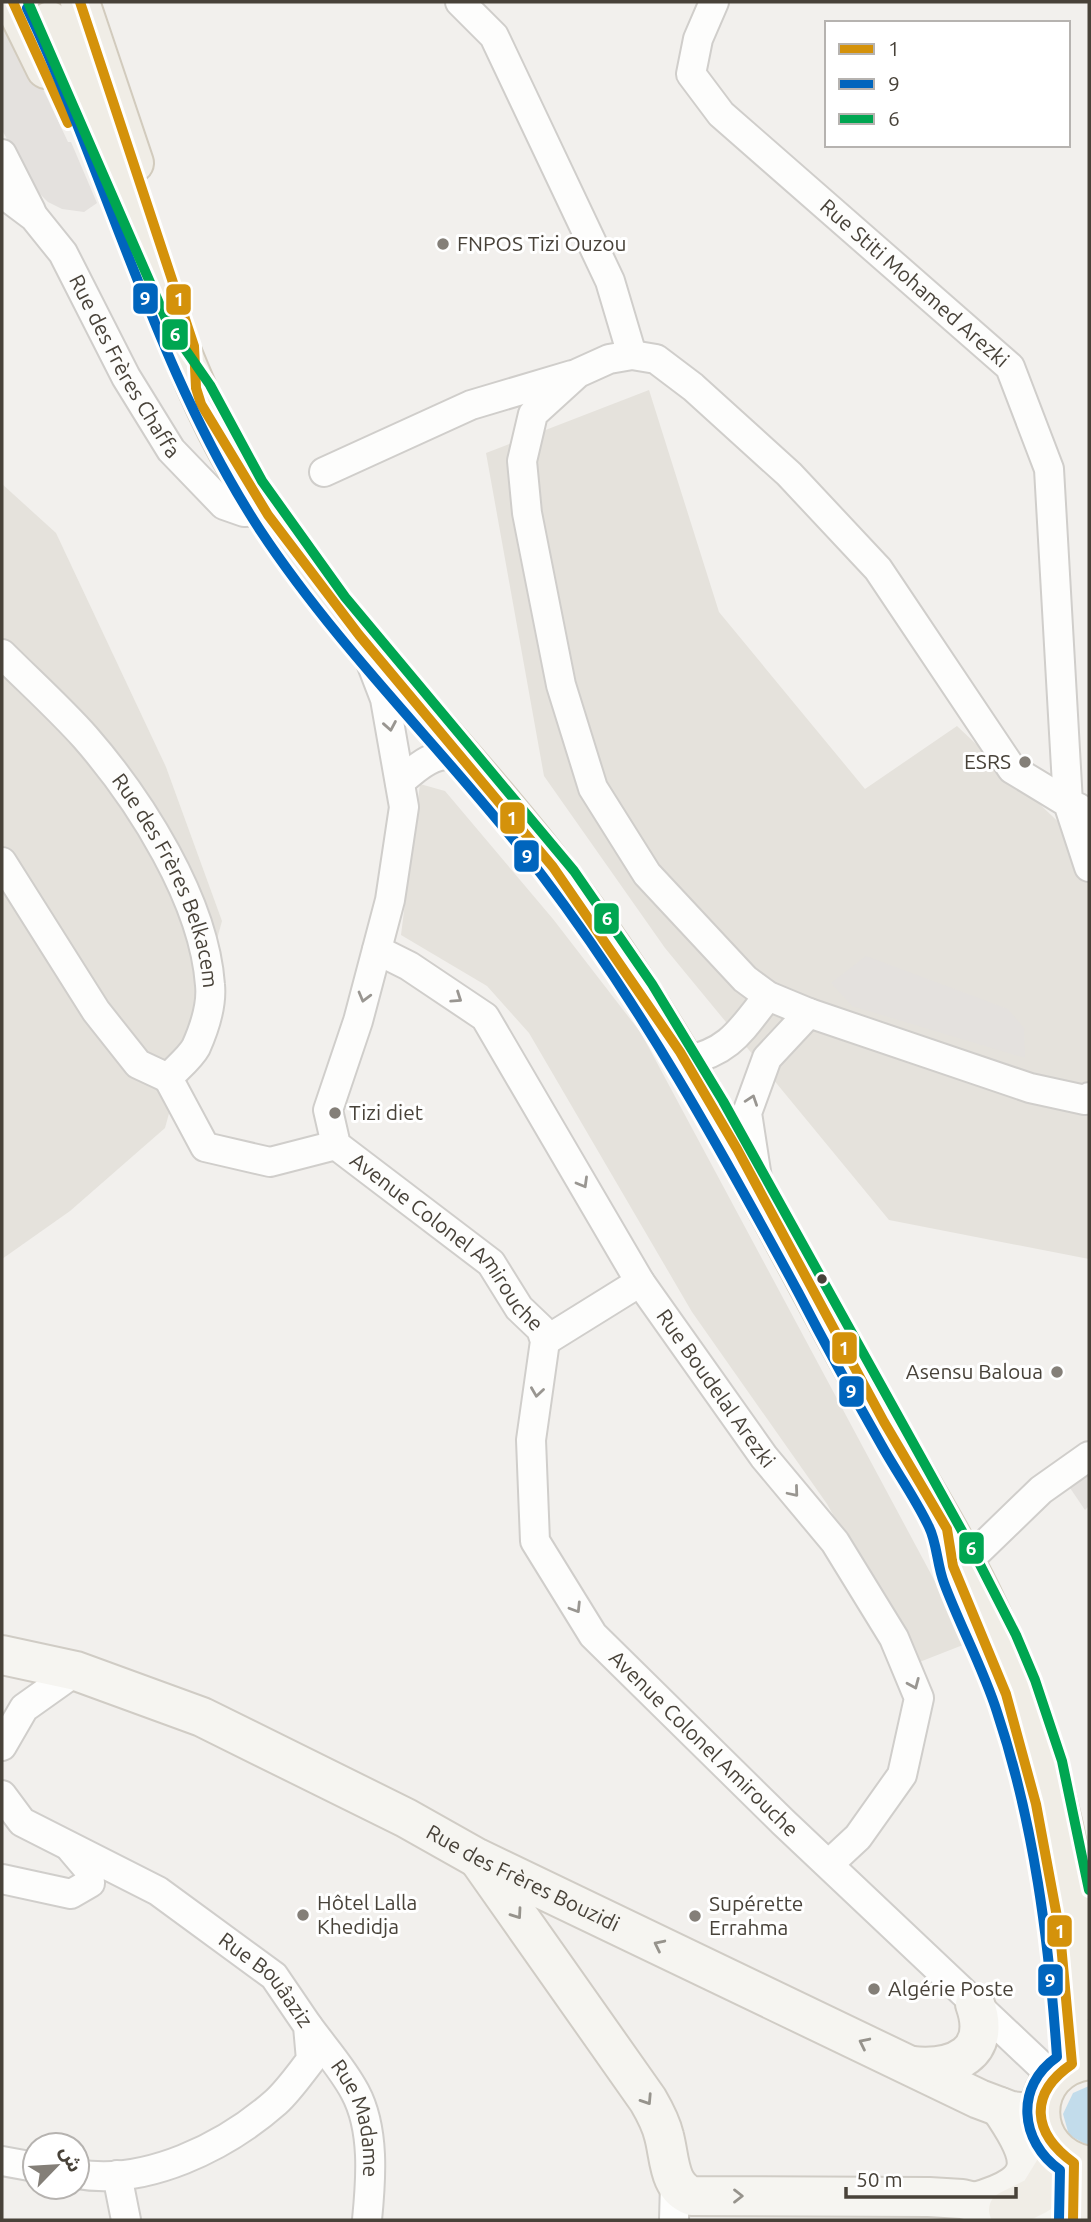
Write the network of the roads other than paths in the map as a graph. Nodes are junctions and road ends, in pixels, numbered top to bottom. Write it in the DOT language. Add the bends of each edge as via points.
graph roads {
  1 [pos="13,2"];
  2 [pos="460,2"];
  3 [pos="715,2"];
  4 [pos="65,11"];
  5 [pos="2,154"];
  6 [pos="2,193"];
  7 [pos="34,217"];
  8 [pos="632,355"];
  9 [pos="578,373"];
  10 [pos="196,390"];
  11 [pos="324,472"];
  12 [pos="265,511"];
  13 [pos="361,638"];
  14 [pos="2,654"];
  15 [pos="460,756"];
  16 [pos="400,782"];
  17 [pos="1079,808"];
  18 [pos="2,862"];
  19 [pos="1089,867"];
  20 [pos="377,950"];
  21 [pos="768,996"];
  22 [pos="809,1013"];
  23 [pos="685,1060"];
  24 [pos="167,1078"];
  25 [pos="1089,1097"];
  26 [pos="336,1145"];
  27 [pos="758,1191"];
  28 [pos="640,1282"];
  29 [pos="545,1341"];
  30 [pos="1089,1456"];
  31 [pos="947,1529"];
  32 [pos="978,1551"];
  33 [pos="2,1655"];
  34 [pos="76,1671"];
  35 [pos="2,1746"];
  36 [pos="2,1795"];
  37 [pos="1089,1831"];
  38 [pos="72,1850"];
  39 [pos="477,1858"];
  40 [pos="829,1864"];
  41 [pos="2,1879"];
  42 [pos="1088,2000"];
  43 [pos="975,2004"];
  44 [pos="308,2026"];
  45 [pos="911,2065"];
  46 [pos="1071,2067"];
  47 [pos="1000,2108"];
  48 [pos="1040,2113"];
  49 [pos="2,2161"];
  50 [pos="1075,2162"];
  51 [pos="21,2164"];
  52 [pos="117,2175"];
  53 [pos="91,2177"];
  54 [pos="676,2183"];
  55 [pos="992,2206"];
  56 [pos="828,2209"];
  57 [pos="1079,2215"];
  58 [pos="126,2220"];
  59 [pos="367,2220"];
  60 [pos="674,2220"];
  1 -- 10 [label="main road" via="158,336"];
  2 -- 8 [label="street" via="494,36 610,281"];
  3 -- 17 [label="street, Rue Stiti Mohamed Arezki" via="698,39 691,74 721,114 1010,367 1049,469"];
  4 -- 10 [label="main road" via="194,346"];
  5 -- 7 [label="street"];
  6 -- 7 [label="street, Rue des Frères Chaffa"];
  7 -- 12 [label="street, Rue des Frères Chaffa" via="63,253 171,450 224,505 244,512"];
  8 -- 9 [label="street"];
  8 -- 17 [label="street" via="656,359 693,387 789,474 878,569 1012,769"];
  9 -- 11 [label="street" via="471,405"];
  9 -- 21 [label="street" via="533,414 523,461 527,513 561,685 593,788 648,874 745,979"];
  10 -- 12 [label="main road"];
  12 -- 13 [label="main road"];
  13 -- 15 [label="main road"];
  13 -- 16 [label="street, Avenue Colonel Amirouche, one-way" via="385,699"];
  14 -- 24 [label="street, Rue des Frères Belkacem" via="84,736 151,825 169,856 196,925 211,986 206,1017 195,1049"];
  15 -- 16 [label="street" via="438,756 418,765"];
  15 -- 23 [label="main road" via="563,880"];
  16 -- 20 [label="street, Avenue Colonel Amirouche" via="404,807"];
  17 -- 19 [label="street"];
  18 -- 24 [label="street" via="96,1011 138,1064"];
  20 -- 26 [label="street, Avenue Colonel Amirouche, one-way" via="328,1110"];
  20 -- 28 [label="street, Rue Boudelal Arezki, one-way" via="410,966 485,1017"];
  21 -- 22 [label="street"];
  21 -- 23 [label="street" via="729,1044 710,1056"];
  22 -- 25 [label="street" via="1030,1088 1085,1100"];
  27 -- 22 [label="street, one-way" via="747,1113 767,1058"];
  23 -- 27 [label="main road"];
  24 -- 26 [label="street" via="205,1147 270,1162"];
  26 -- 29 [label="street, Avenue Colonel Amirouche" via="491,1263 519,1308 541,1329"];
  27 -- 31 [label="main road" via="841,1347"];
  28 -- 29 [label="street"];
  28 -- 40 [label="street, Rue Boudelal Arezki, one-way" via="764,1457 835,1542 894,1638 919,1698 902,1775 858,1837"];
  29 -- 40 [label="street, Avenue Colonel Amirouche, one-way" via="531,1440 535,1541 593,1635"];
  30 -- 32 [label="street" via="1041,1490"];
  31 -- 32 [label="main road"];
  31 -- 42 [label="main road" via="1011,1659 1046,1753 1074,1876"];
  31 -- 46 [label="main road" via="954,1576 999,1676 1032,1785 1061,1934"];
  32 -- 37 [label="main road" via="1021,1625 1045,1682"];
  33 -- 34 [label="main road, Rue des Frères Bouzidi"];
  34 -- 35 [label="street" via="24,1708"];
  34 -- 39 [label="main road, Rue des Frères Bouzidi" via="202,1717"];
  36 -- 38 [label="street, Rue Bouâaziz" via="22,1822"];
  38 -- 41 [label="street" via="89,1870 90,1883 71,1894"];
  38 -- 44 [label="street, Rue Bouâaziz" via="158,1891 222,1937 274,1976"];
  45 -- 39 [label="main road, Rue des Frères Bouzidi, one-way"];
  39 -- 54 [label="main road, one-way" via="655,2112"];
  40 -- 43 [label="street, Avenue Colonel Amirouche"];
  43 -- 45 [label="main road" via="980,2026 966,2056 946,2067"];
  43 -- 46 [label="street, Avenue Colonel Amirouche"];
  44 -- 52 [label="street, Rue Bouâaziz" via="312,2060 277,2101 194,2154 139,2173"];
  44 -- 59 [label="street, Rue Madame" via="362,2109 370,2150"];
  45 -- 47 [label="main road, Rue des Frères Bouzidi"];
  46 -- 48 [label="main road" via="1041,2101"];
  47 -- 48 [label="main road, Rue des Frères Bouzidi"];
  47 -- 55 [label="main road" via="1026,2147 1027,2168"];
  48 -- 50 [label="main road" via="1046,2138"];
  49 -- 51 [label="street"];
  50 -- 55 [label="main road" via="1038,2195"];
  50 -- 57 [label="main road"];
  52 -- 53 [label="street, Rue Bouâaziz"];
  52 -- 58 [label="street"];
  54 -- 56 [label="main road, one-way" via="692,2196"];
  54 -- 60 [label="street"];
  55 -- 56 [label="main road" via="929,2197"];
  55 -- 57 [label="main road"];
}
